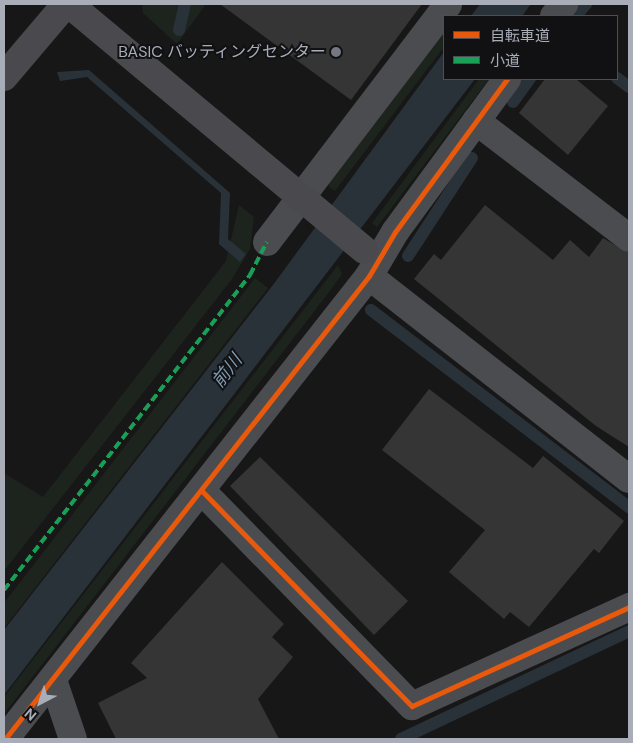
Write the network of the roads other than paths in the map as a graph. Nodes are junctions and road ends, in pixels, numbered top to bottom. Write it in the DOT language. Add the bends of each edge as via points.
graph roads {
  1 [pos="68,4"];
  2 [pos="448,4"];
  3 [pos="564,4"];
  4 [pos="555,15"];
  5 [pos="4,77"];
  6 [pos="506,80"];
  7 [pos="476,121"];
  8 [pos="308,204"];
  9 [pos="629,238"];
  10 [pos="267,242"];
  11 [pos="371,263"];
  12 [pos="629,479"];
  13 [pos="201,490"];
  14 [pos="629,606"];
  15 [pos="53,680"];
  16 [pos="5,739"];
  17 [pos="72,739"];
  1 -- 5 [label="street"];
  1 -- 8 [label="street"];
  2 -- 8 [label="street"];
  3 -- 4 [label="street"];
  6 -- 7 [label="street"];
  7 -- 9 [label="street"];
  7 -- 11 [label="street"];
  8 -- 10 [label="street"];
  8 -- 11 [label="street"];
  11 -- 12 [label="street"];
  11 -- 13 [label="street"];
  13 -- 14 [label="street" via="412,706"];
  13 -- 15 [label="street"];
  15 -- 16 [label="street"];
  15 -- 17 [label="street"];
}
